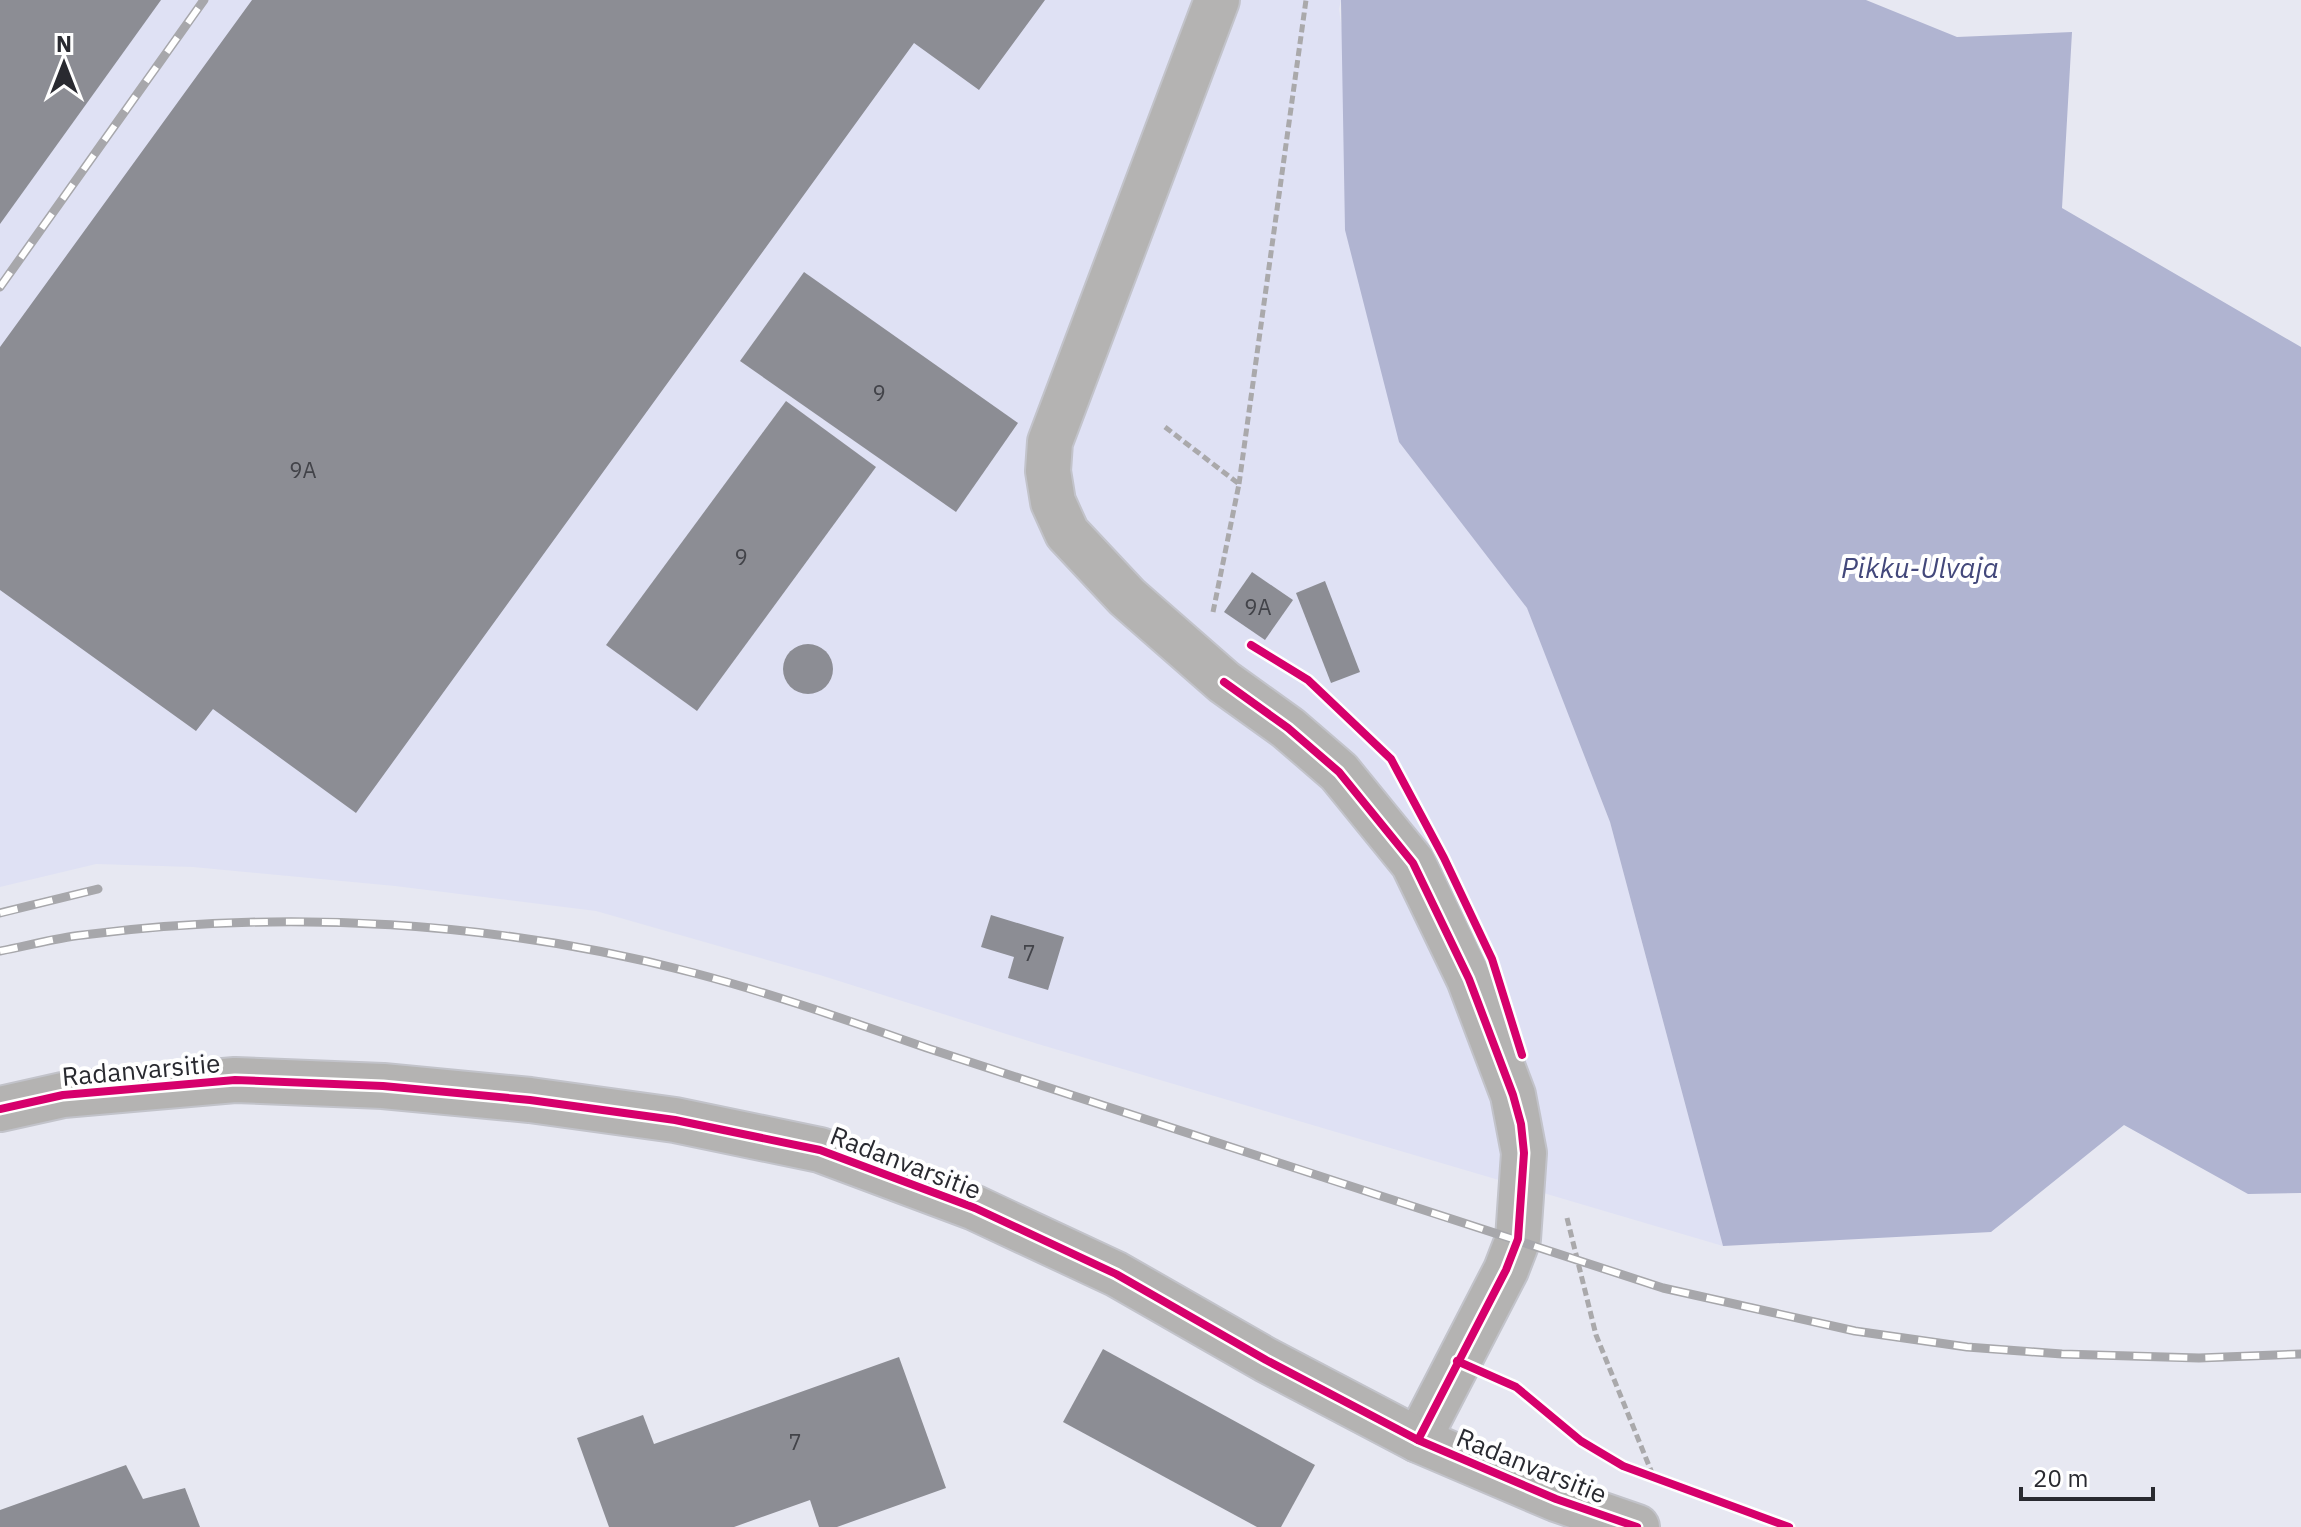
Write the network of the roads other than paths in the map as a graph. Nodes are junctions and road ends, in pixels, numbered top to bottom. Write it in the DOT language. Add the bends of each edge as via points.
graph roads {
  1 [pos="1217,0"];
  2 [pos="0,1109"];
  3 [pos="1418,1440"];
  4 [pos="1637,1527"];
  1 -- 3 [label="street" via="1050,442 1048,471 1053,502 1067,533 1127,597 1339,772 1413,863 1469,979 1521,1124 1518,1239"];
  2 -- 3 [label="street, Radanvarsitie" via="63,1095 235,1080 383,1086 675,1120 820,1150 975,1208 1116,1274"];
  3 -- 4 [label="street, Radanvarsitie"];
}
